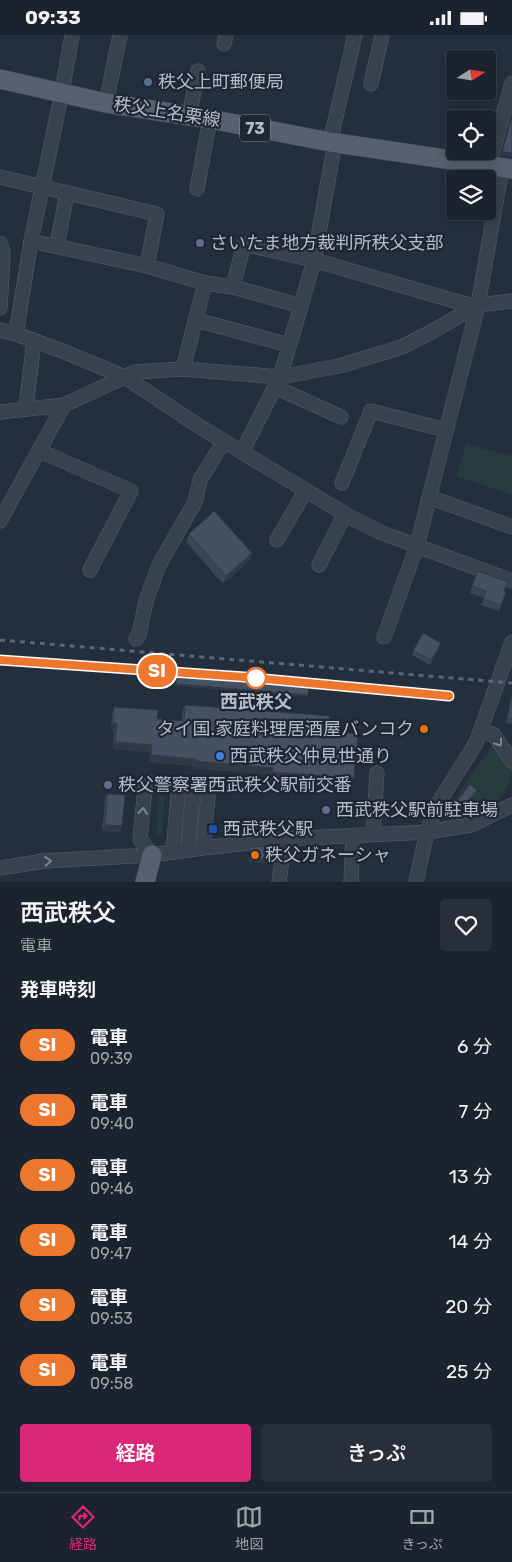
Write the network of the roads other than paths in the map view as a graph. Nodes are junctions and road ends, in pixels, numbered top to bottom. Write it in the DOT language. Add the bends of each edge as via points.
graph roads {
  1 [pos="72,35"];
  2 [pos="120,35"];
  3 [pos="355,35"];
  4 [pos="382,35"];
  5 [pos="198,71"];
  6 [pos="0,79"];
  7 [pos="512,83"];
  8 [pos="370,84"];
  9 [pos="62,92"];
  10 [pos="106,103"];
  11 [pos="189,116"];
  12 [pos="210,119"];
  13 [pos="333,142"];
  14 [pos="501,168"];
  15 [pos="0,177"];
  16 [pos="42,186"];
  17 [pos="197,189"];
  18 [pos="67,193"];
  19 [pos="31,241"];
  20 [pos="0,243"];
  21 [pos="57,246"];
  22 [pos="314,260"];
  23 [pos="147,266"];
  24 [pos="206,283"];
  25 [pos="233,287"];
  26 [pos="512,301"];
  27 [pos="478,305"];
  28 [pos="301,306"];
  29 [pos="0,308"];
  30 [pos="196,320"];
  31 [pos="0,330"];
  32 [pos="16,334"];
  33 [pos="34,340"];
  34 [pos="289,345"];
  35 [pos="182,369"];
  36 [pos="125,377"];
  37 [pos="277,382"];
  38 [pos="64,405"];
  39 [pos="26,408"];
  40 [pos="0,412"];
  41 [pos="341,417"];
  42 [pos="446,431"];
  43 [pos="224,441"];
  44 [pos="40,451"];
  45 [pos="242,452"];
  46 [pos="342,483"];
  47 [pos="306,490"];
  48 [pos="429,497"];
  49 [pos="346,514"];
  50 [pos="0,521"];
  51 [pos="512,527"];
  52 [pos="277,540"];
  53 [pos="417,546"];
  54 [pos="319,565"];
  55 [pos="90,570"];
  56 [pos="512,581"];
  57 [pos="384,637"];
  58 [pos="136,639"];
  59 [pos="512,642"];
  60 [pos="482,730"];
  61 [pos="512,761"];
  62 [pos="377,773"];
  63 [pos="186,786"];
  64 [pos="512,805"];
  65 [pos="427,832"];
  66 [pos="373,834"];
  67 [pos="352,835"];
  68 [pos="285,839"];
  69 [pos="203,847"];
  70 [pos="188,850"];
  71 [pos="173,852"];
  72 [pos="152,855"];
  73 [pos="0,868"];
  74 [pos="145,882"];
  75 [pos="279,882"];
  76 [pos="351,882"];
  77 [pos="416,882"];
  1 -- 9 [label="street"];
  2 -- 10 [label="street"];
  3 -- 13 [label="street"];
  4 -- 8 [label="street"];
  5 -- 11 [label="street"];
  6 -- 9 [label="main road, 秩父上名栗線 / 73"];
  7 -- 14 [label="street"];
  9 -- 10 [label="main road, 秩父上名栗線 / 73"];
  9 -- 16 [label="street"];
  10 -- 11 [label="main road, 秩父上名栗線 / 73"];
  11 -- 12 [label="main road, 秩父上名栗線 / 73"];
  12 -- 13 [label="main road, 秩父上名栗線 / 73"];
  12 -- 17 [label="street"];
  13 -- 14 [label="main road, 秩父上名栗線 / 73"];
  13 -- 22 [label="street"];
  14 -- 27 [label="street"];
  15 -- 16 [label="street"];
  16 -- 18 [label="street"];
  16 -- 19 [label="street"];
  18 -- 21 [label="street"];
  18 -- 23 [label="street" via="157,214"];
  19 -- 21 [label="street"];
  19 -- 32 [label="street"];
  20 -- 29 [label="street" via="3,253"];
  21 -- 23 [label="street"];
  22 -- 25 [label="street" via="244,244"];
  22 -- 27 [label="street"];
  22 -- 28 [label="street"];
  23 -- 24 [label="street"];
  24 -- 25 [label="street"];
  24 -- 30 [label="street"];
  25 -- 28 [label="street"];
  26 -- 27 [label="street"];
  27 -- 37 [label="street" via="402,347"];
  27 -- 42 [label="street"];
  28 -- 34 [label="street"];
  30 -- 34 [label="street"];
  30 -- 35 [label="street"];
  31 -- 32 [label="street"];
  32 -- 33 [label="street"];
  33 -- 36 [label="street"];
  33 -- 39 [label="street"];
  34 -- 37 [label="street"];
  35 -- 36 [label="street" via="135,372"];
  35 -- 37 [label="street"];
  36 -- 38 [label="street"];
  36 -- 43 [label="street"];
  37 -- 41 [label="street"];
  37 -- 45 [label="street"];
  38 -- 39 [label="street"];
  38 -- 44 [label="street"];
  39 -- 40 [label="street"];
  42 -- 46 [label="street" via="371,411"];
  42 -- 48 [label="street"];
  43 -- 45 [label="street"];
  43 -- 58 [label="street" via="200,480 195,502 159,565"];
  44 -- 50 [label="street"];
  44 -- 55 [label="street" via="131,491"];
  45 -- 47 [label="street"];
  47 -- 49 [label="street"];
  47 -- 52 [label="street"];
  48 -- 51 [label="street"];
  48 -- 53 [label="street"];
  49 -- 53 [label="street" via="382,533"];
  49 -- 54 [label="street"];
  53 -- 56 [label="street"];
  53 -- 57 [label="street"];
  59 -- 60 [label="street"];
  60 -- 61 [label="street, one-way" via="494,735"];
  60 -- 65 [label="street" via="438,805"];
  62 -- 66 [label="street"];
  63 -- 69 [label="street" via="200,788 208,797"];
  63 -- 70 [label="street"];
  63 -- 71 [label="street"];
  72 -- 63 [label="street, one-way" via="140,839 145,788 150,783"];
  64 -- 65 [label="street" via="471,825"];
  65 -- 66 [label="street"];
  65 -- 77 [label="street"];
  66 -- 67 [label="street"];
  67 -- 68 [label="street"];
  67 -- 76 [label="street"];
  68 -- 69 [label="street"];
  68 -- 75 [label="street"];
  69 -- 70 [label="street"];
  70 -- 71 [label="street"];
  71 -- 72 [label="street"];
  73 -- 72 [label="street, one-way" via="44,861"];
  72 -- 74 [label="main road"];
}
